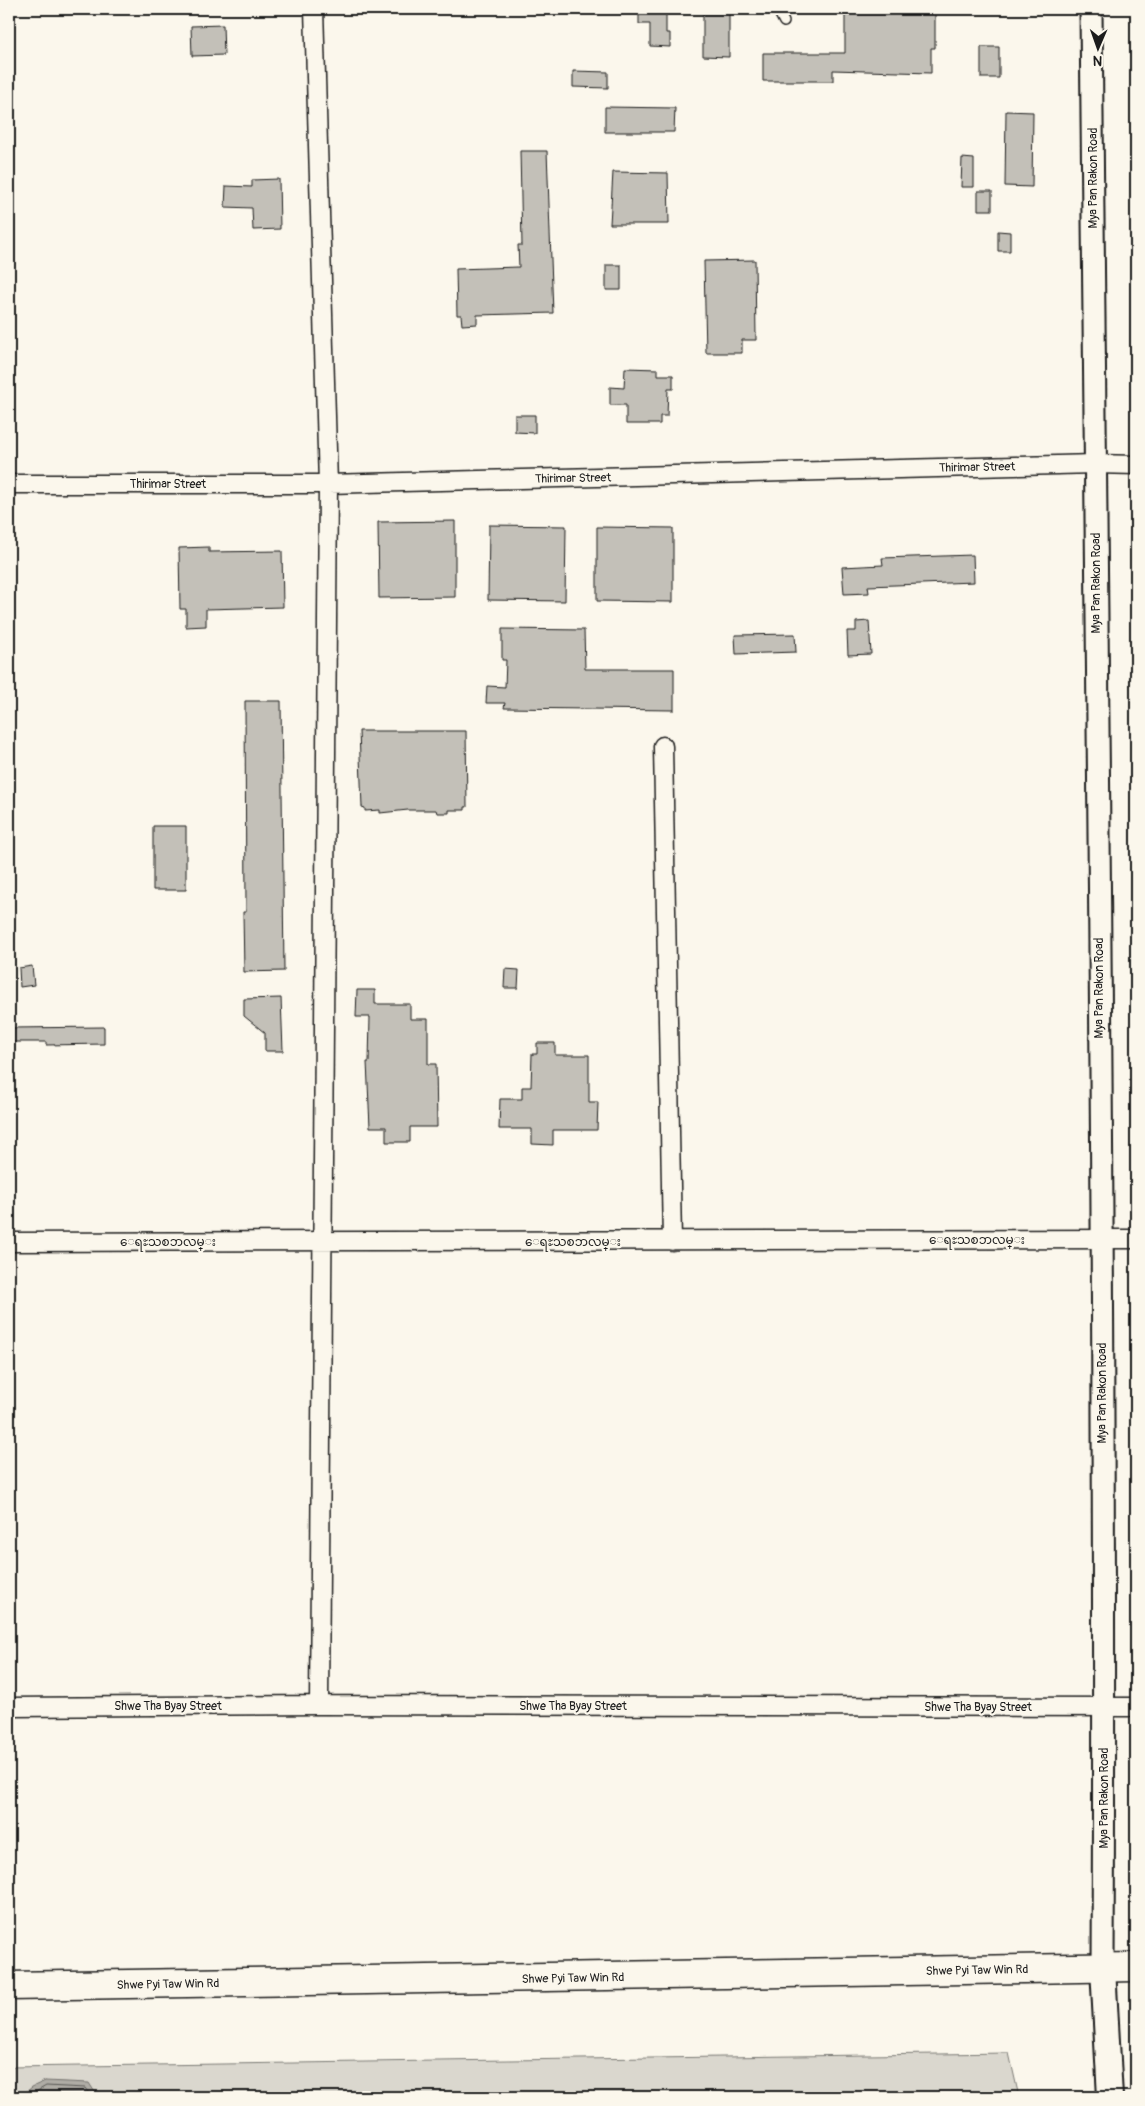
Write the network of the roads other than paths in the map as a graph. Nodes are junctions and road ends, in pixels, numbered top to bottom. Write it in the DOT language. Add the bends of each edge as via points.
graph roads {
  1 [pos="314,9"];
  2 [pos="777,9"];
  3 [pos="1091,9"];
  4 [pos="784,22"];
  5 [pos="1095,464"];
  6 [pos="1136,465"];
  7 [pos="9,484"];
  8 [pos="328,484"];
  9 [pos="663,746"];
  10 [pos="1136,1239"];
  11 [pos="1101,1240"];
  12 [pos="672,1241"];
  13 [pos="9,1242"];
  14 [pos="321,1242"];
  15 [pos="319,1705"];
  16 [pos="9,1707"];
  17 [pos="1136,1707"];
  18 [pos="1104,1708"];
  19 [pos="1136,1967"];
  20 [pos="1103,1968"];
  21 [pos="9,1986"];
  22 [pos="1110,2097"];
  1 -- 8 [label="street"];
  2 -- 4 [label="lane"];
  3 -- 5 [label="street, Mya Pan Rakon Road"];
  5 -- 6 [label="street, Thirimar Street"];
  5 -- 8 [label="street, Thirimar Street"];
  5 -- 11 [label="street, Mya Pan Rakon Road"];
  7 -- 8 [label="street, Thirimar Street"];
  8 -- 14 [label="street"];
  9 -- 12 [label="street"];
  10 -- 11 [label="street, ေရႊသစၥာလမ္း"];
  11 -- 12 [label="street, ေရႊသစၥာလမ္း"];
  11 -- 18 [label="street, Mya Pan Rakon Road"];
  12 -- 14 [label="street, ေရႊသစၥာလမ္း"];
  13 -- 14 [label="street, ေရႊသစၥာလမ္း"];
  14 -- 15 [label="street"];
  15 -- 16 [label="street, Shwe Tha Byay Street"];
  15 -- 18 [label="street, Shwe Tha Byay Street"];
  17 -- 18 [label="street, Shwe Tha Byay Street"];
  18 -- 20 [label="street, Mya Pan Rakon Road"];
  19 -- 20 [label="main road, Shwe Pyi Taw Win Rd"];
  20 -- 21 [label="main road, Shwe Pyi Taw Win Rd"];
  20 -- 22 [label="main road"];
}
